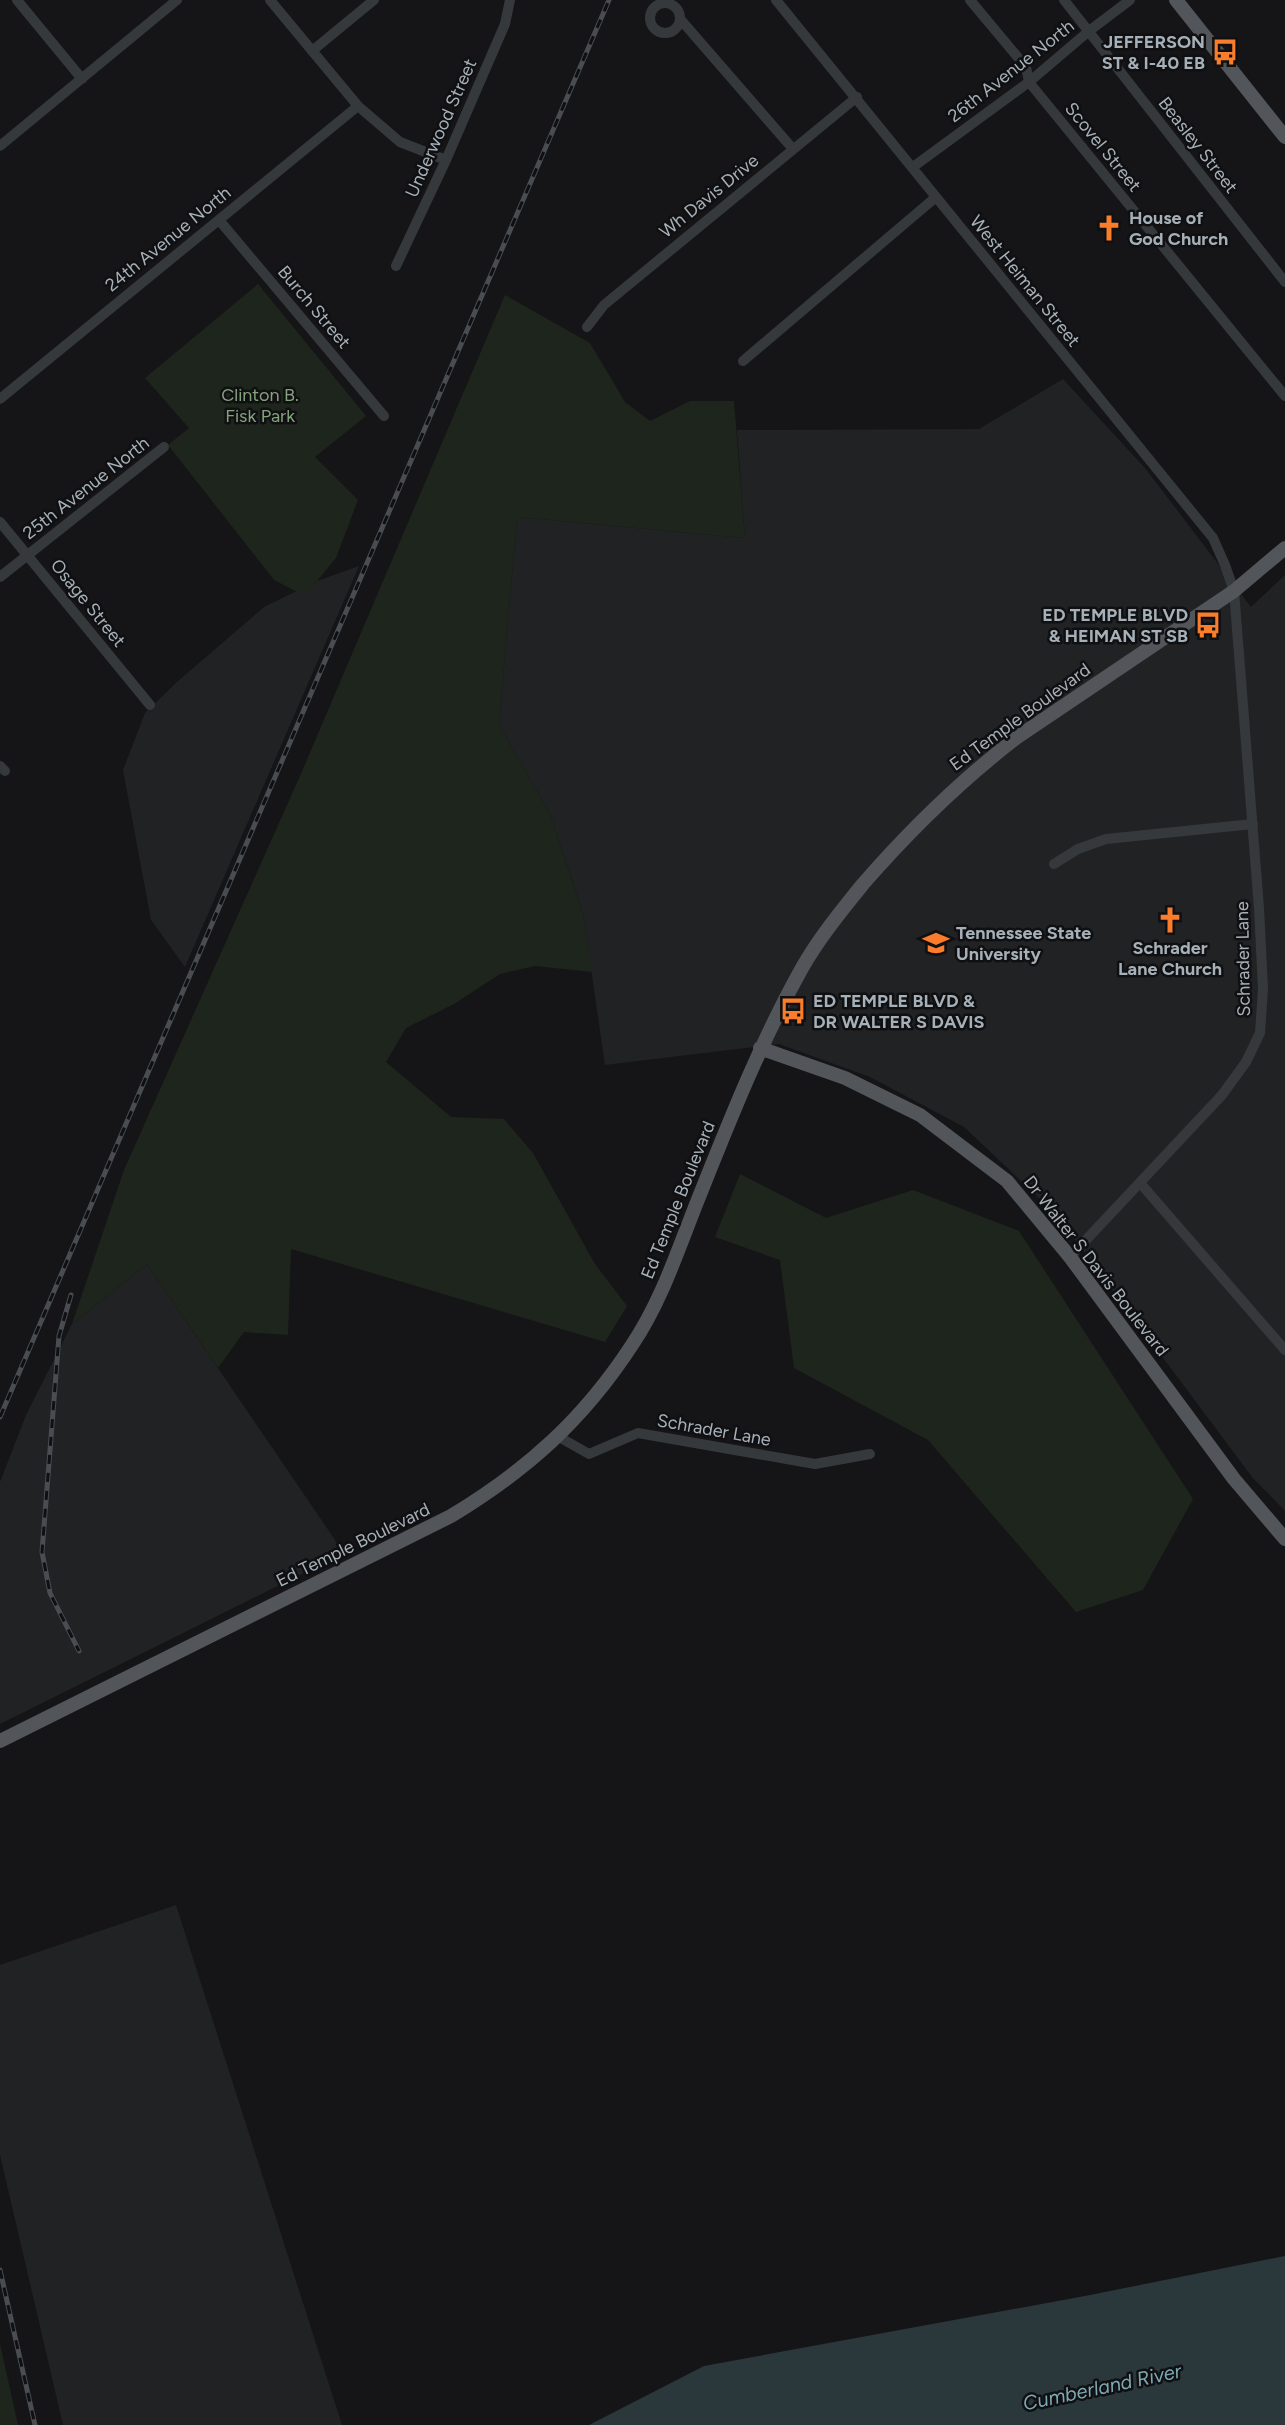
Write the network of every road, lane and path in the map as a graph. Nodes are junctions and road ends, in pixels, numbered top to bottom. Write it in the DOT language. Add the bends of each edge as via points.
graph roads {
  1 [pos="17,0"];
  2 [pos="177,0"];
  3 [pos="270,0"];
  4 [pos="374,0"];
  5 [pos="510,0"];
  6 [pos="776,0"];
  7 [pos="970,0"];
  8 [pos="1064,0"];
  9 [pos="1130,0"];
  10 [pos="1176,0"];
  11 [pos="681,20"];
  12 [pos="1089,31"];
  13 [pos="312,51"];
  14 [pos="82,79"];
  15 [pos="1029,81"];
  16 [pos="857,97"];
  17 [pos="358,106"];
  18 [pos="1285,137"];
  19 [pos="0,146"];
  20 [pos="793,149"];
  21 [pos="446,160"];
  22 [pos="913,167"];
  23 [pos="936,197"];
  24 [pos="219,220"];
  25 [pos="396,266"];
  26 [pos="1285,282"];
  27 [pos="587,327"];
  28 [pos="743,361"];
  29 [pos="1285,396"];
  30 [pos="0,399"];
  31 [pos="384,416"];
  32 [pos="164,447"];
  33 [pos="0,522"];
  34 [pos="1285,548"];
  35 [pos="28,555"];
  36 [pos="0,577"];
  37 [pos="1234,591"];
  38 [pos="150,705"];
  39 [pos="1253,824"];
  40 [pos="1054,864"];
  41 [pos="760,1048"];
  42 [pos="1141,1184"];
  43 [pos="1070,1257"];
  44 [pos="1285,1350"];
  45 [pos="559,1437"];
  46 [pos="870,1454"];
  47 [pos="1285,1539"];
  48 [pos="0,1741"];
  1 -- 14 [label="street"];
  2 -- 14 [label="street"];
  3 -- 13 [label="street"];
  4 -- 13 [label="street"];
  5 -- 21 [label="street, Underwood Street" via="505,24"];
  6 -- 16 [label="street, West Heiman Street"];
  7 -- 15 [label="street, Scovel Street" via="1026,67"];
  8 -- 12 [label="street, Beasley Street"];
  9 -- 12 [label="street, 26th Avenue North"];
  10 -- 18 [label="main road"];
  11 -- 20 [label="street"];
  12 -- 15 [label="street, 26th Avenue North"];
  12 -- 26 [label="street, Beasley Street"];
  13 -- 17 [label="street"];
  14 -- 19 [label="street"];
  15 -- 22 [label="street, 26th Avenue North"];
  15 -- 29 [label="street, Scovel Street"];
  16 -- 20 [label="street, Wh Davis Drive"];
  16 -- 22 [label="street, West Heiman Street"];
  17 -- 21 [label="street" via="400,142"];
  17 -- 24 [label="street, 24th Avenue North"];
  20 -- 27 [label="street, Wh Davis Drive" via="604,305"];
  21 -- 25 [label="street, Underwood Street"];
  22 -- 23 [label="street, West Heiman Street"];
  23 -- 28 [label="street"];
  23 -- 37 [label="street, West Heiman Street" via="1213,538"];
  24 -- 30 [label="street, 24th Avenue North"];
  24 -- 31 [label="street, Burch Street"];
  32 -- 35 [label="street, 25th Avenue North"];
  33 -- 35 [label="street, Osage Street"];
  34 -- 37 [label="main road, Ed Temple Boulevard"];
  35 -- 36 [label="street, 25th Avenue North"];
  35 -- 38 [label="street, Osage Street"];
  37 -- 39 [label="street, Schrader Lane"];
  37 -- 41 [label="main road, Ed Temple Boulevard" via="1016,738 931,809 842,910 803,966"];
  39 -- 40 [label="street" via="1106,839 1078,849"];
  39 -- 42 [label="street, Schrader Lane" via="1263,988 1260,1033 1232,1082"];
  41 -- 43 [label="main road, Dr Walter S Davis Boulevard" via="845,1078 920,1115 1007,1180"];
  41 -- 45 [label="main road, Ed Temple Boulevard" via="657,1299 633,1344 590,1403"];
  42 -- 43 [label="street, Schrader Lane"];
  42 -- 44 [label="street"];
  43 -- 47 [label="main road, Dr Walter S Davis Boulevard" via="1234,1479"];
  45 -- 46 [label="street, Schrader Lane" via="589,1454 638,1433 815,1464"];
  45 -- 48 [label="main road, Ed Temple Boulevard" via="496,1489 452,1516"];
}
